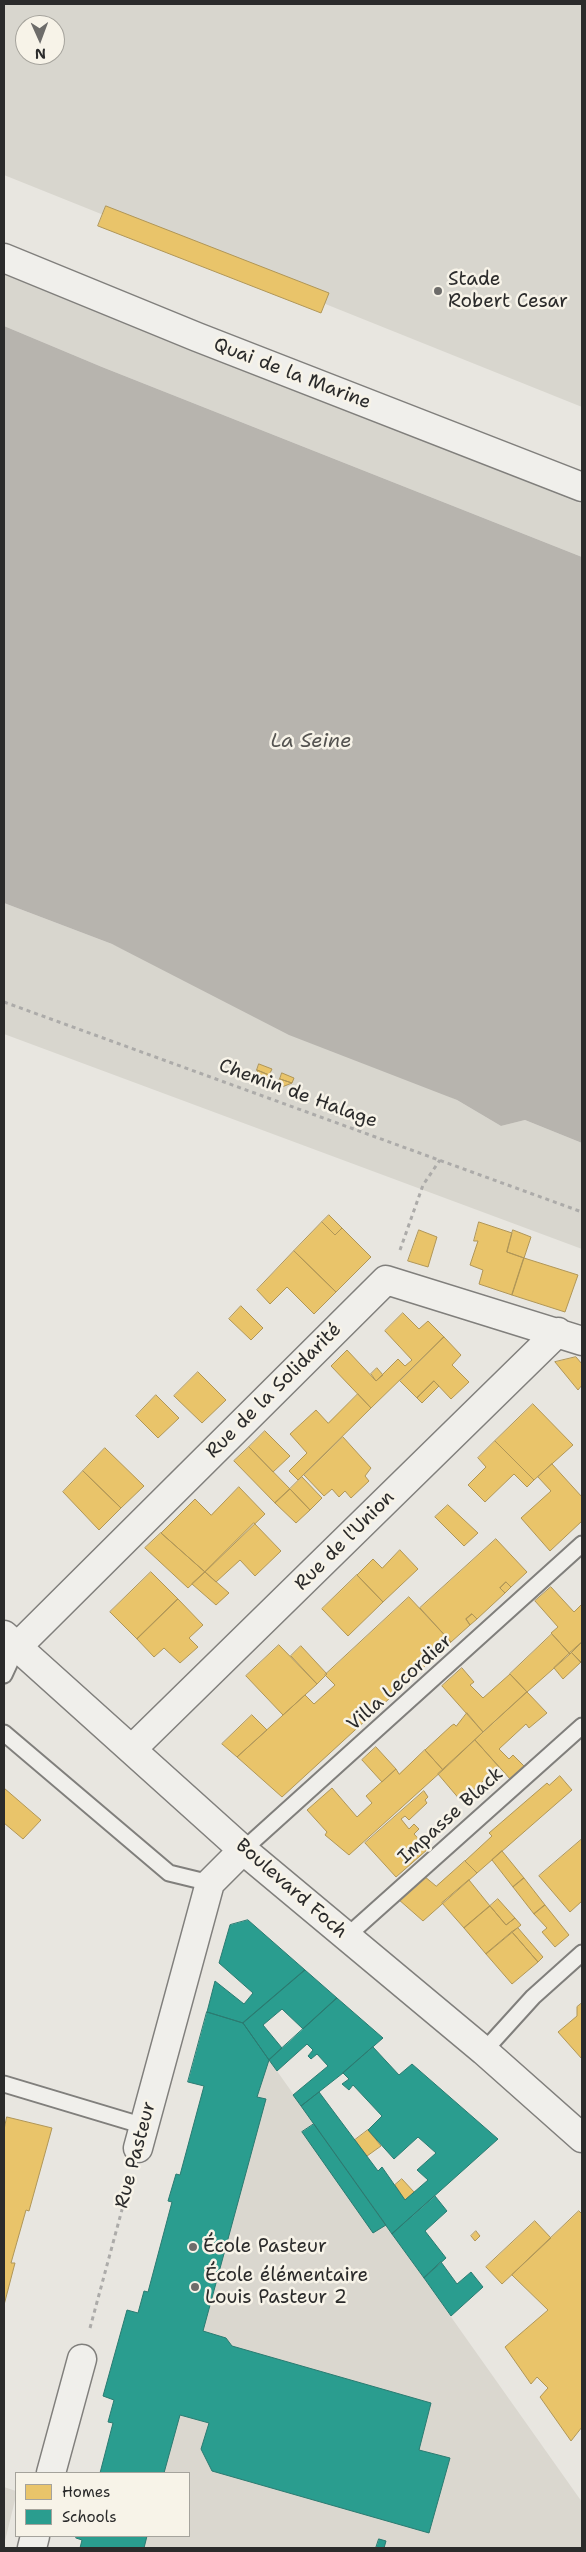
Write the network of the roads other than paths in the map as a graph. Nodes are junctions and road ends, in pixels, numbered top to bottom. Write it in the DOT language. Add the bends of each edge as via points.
graph roads {
  1 [pos="4,258"];
  2 [pos="582,487"];
  3 [pos="570,1337"];
  4 [pos="582,1544"];
  5 [pos="10,1641"];
  6 [pos="4,1675"];
  7 [pos="582,1726"];
  8 [pos="4,1733"];
  9 [pos="132,1749"];
  10 [pos="243,1850"];
  11 [pos="210,1883"];
  12 [pos="346,1937"];
  13 [pos="582,1953"];
  14 [pos="484,2051"];
  15 [pos="4,2084"];
  16 [pos="141,2137"];
  17 [pos="582,2138"];
  18 [pos="82,2359"];
  19 [pos="52,2472"];
  1 -- 2 [label="street, Quai de la Marine"];
  3 -- 5 [label="street, Rue de la Solidarité" via="386,1280"];
  3 -- 9 [label="street, Rue de l'Union"];
  4 -- 10 [label="lane, Villa Lecordier"];
  5 -- 6 [label="lane"];
  5 -- 9 [label="street, Boulevard Foch"];
  7 -- 12 [label="lane, Impasse Black"];
  8 -- 11 [label="lane" via="168,1873"];
  9 -- 10 [label="street, Boulevard Foch"];
  10 -- 11 [label="street, Rue Pasteur"];
  10 -- 12 [label="street, Boulevard Foch"];
  11 -- 16 [label="street, Rue Pasteur"];
  12 -- 14 [label="street, Boulevard Foch"];
  13 -- 14 [label="lane" via="533,1997"];
  14 -- 17 [label="street, Boulevard Foch"];
  15 -- 16 [label="lane"];
  18 -- 19 [label="street"];
}
